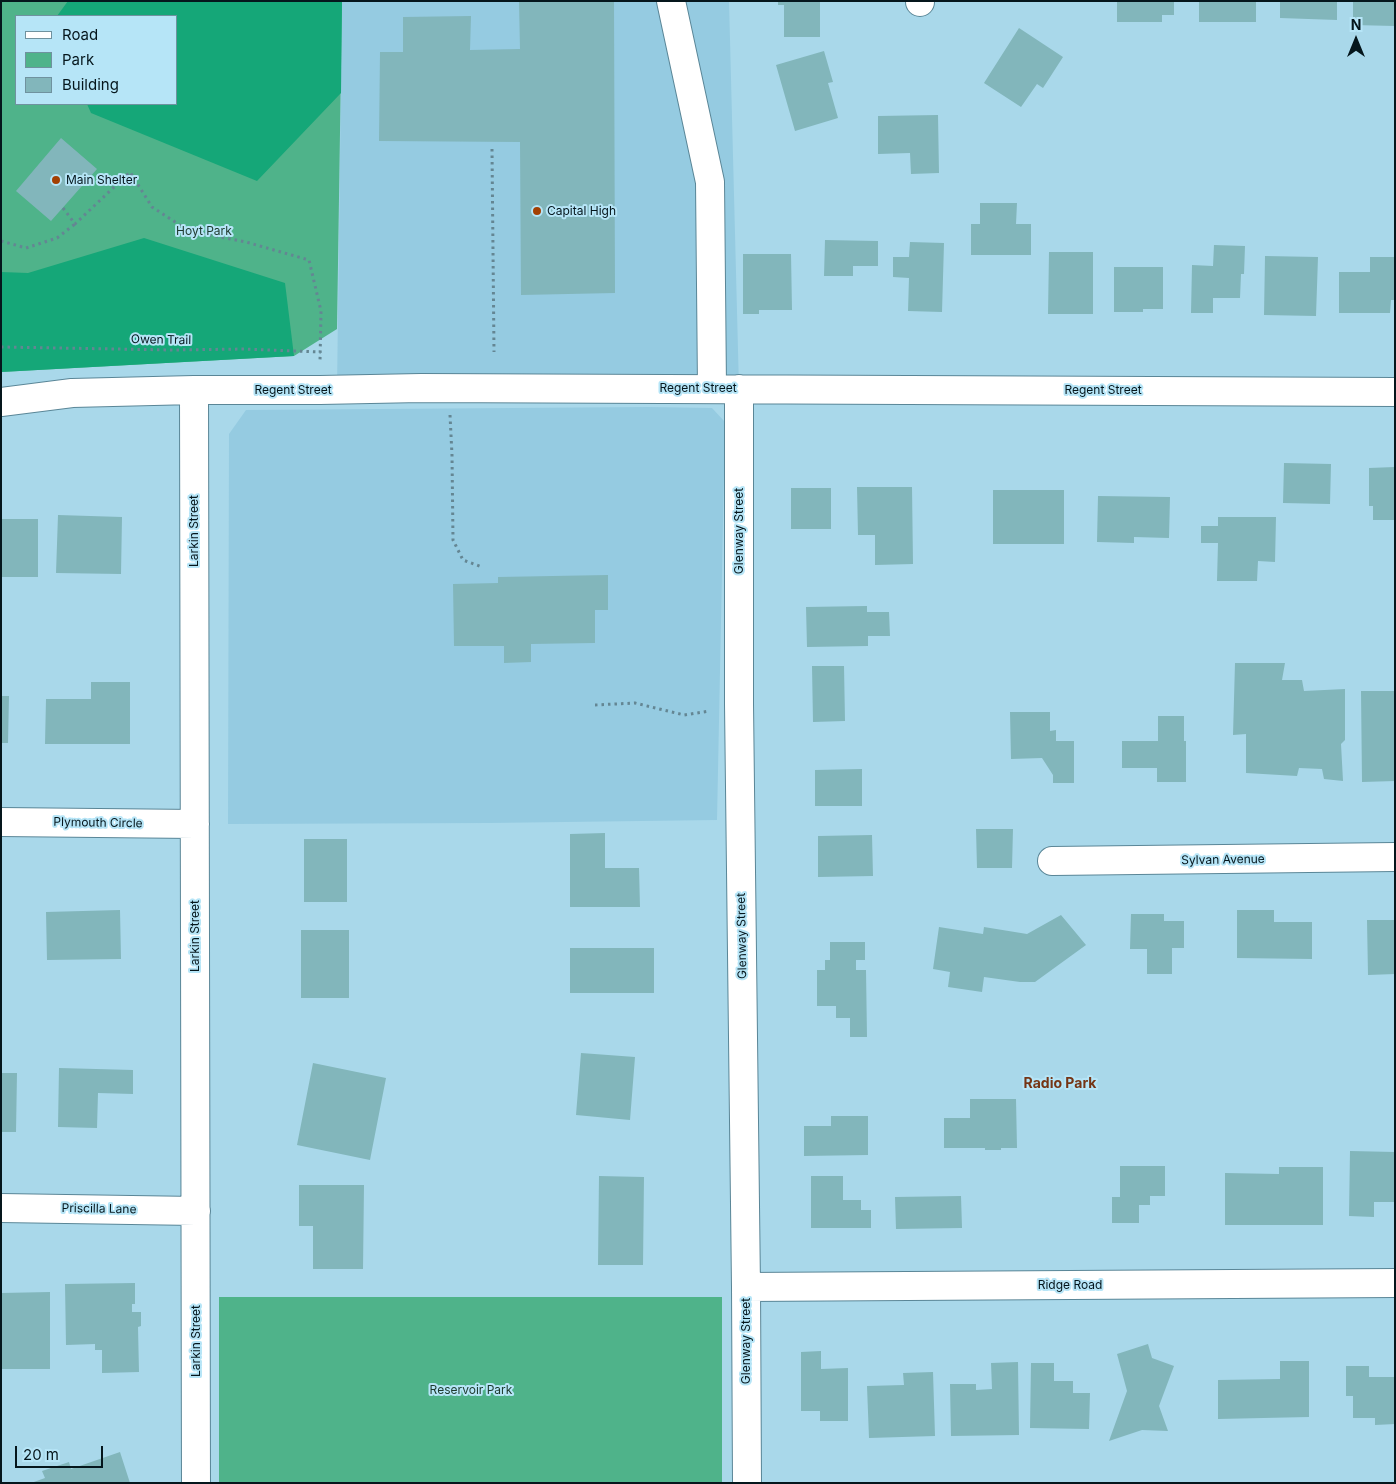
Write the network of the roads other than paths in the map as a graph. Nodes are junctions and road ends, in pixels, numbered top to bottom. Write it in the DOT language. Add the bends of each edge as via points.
graph roads {
  1 [pos="671,1"];
  2 [pos="712,388"];
  3 [pos="739,389"];
  4 [pos="194,390"];
  5 [pos="1395,392"];
  6 [pos="1,402"];
  7 [pos="1,822"];
  8 [pos="195,824"];
  9 [pos="1395,858"];
  10 [pos="1052,862"];
  11 [pos="1,1208"];
  12 [pos="196,1211"];
  13 [pos="1395,1283"];
  14 [pos="746,1287"];
  15 [pos="196,1483"];
  16 [pos="747,1483"];
  1 -- 2 [label="street" via="710,182"];
  2 -- 3 [label="street, Regent Street"];
  2 -- 4 [label="street, Regent Street"];
  3 -- 5 [label="street, Regent Street"];
  3 -- 14 [label="street, Glenway Street"];
  4 -- 6 [label="street, Regent Street" via="72,394"];
  4 -- 8 [label="street, Larkin Street"];
  7 -- 8 [label="street, Plymouth Circle"];
  8 -- 12 [label="street, Larkin Street"];
  9 -- 10 [label="street, Sylvan Avenue"];
  11 -- 12 [label="street, Priscilla Lane"];
  12 -- 15 [label="street, Larkin Street"];
  13 -- 14 [label="street, Ridge Road"];
  14 -- 16 [label="street, Glenway Street"];
}
